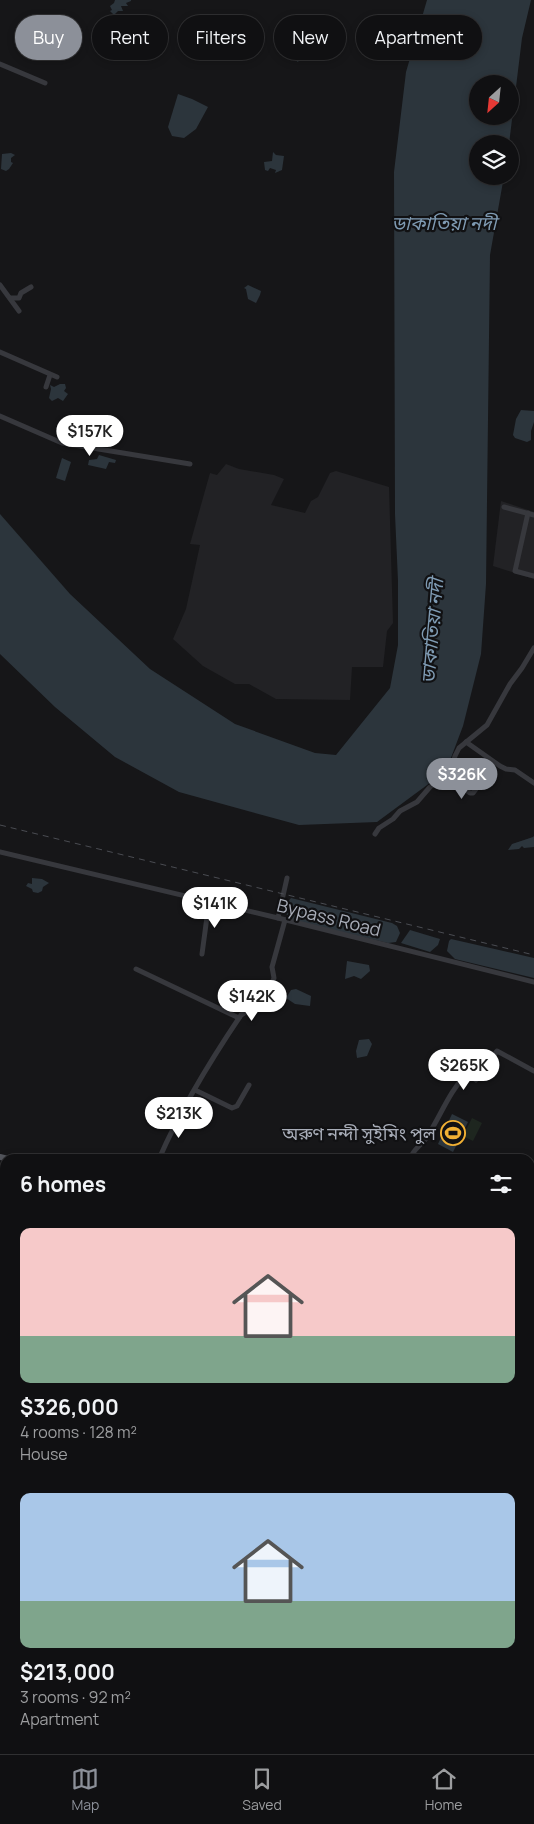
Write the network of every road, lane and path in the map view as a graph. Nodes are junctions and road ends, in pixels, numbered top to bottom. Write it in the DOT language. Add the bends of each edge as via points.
graph roads {
  1 [pos="0,64"];
  2 [pos="45,83"];
  3 [pos="0,285"];
  4 [pos="31,287"];
  5 [pos="10,298"];
  6 [pos="19,311"];
  7 [pos="0,352"];
  8 [pos="50,375"];
  9 [pos="57,377"];
  10 [pos="46,387"];
  11 [pos="0,416"];
  12 [pos="190,464"];
  13 [pos="504,507"];
  14 [pos="531,514"];
  15 [pos="534,576"];
  16 [pos="534,648"];
  17 [pos="466,742"];
  18 [pos="446,776"];
  19 [pos="534,783"];
  20 [pos="476,789"];
  21 [pos="375,834"];
  22 [pos="0,852"];
  23 [pos="287,878"];
  24 [pos="209,902"];
  25 [pos="278,918"];
  26 [pos="285,920"];
  27 [pos="202,954"];
  28 [pos="136,969"];
  29 [pos="534,982"];
  30 [pos="239,1018"];
  31 [pos="534,1071"];
  32 [pos="249,1085"];
  33 [pos="195,1090"];
  34 [pos="161,1154"];
  35 [pos="412,1154"];
  1 -- 2 [label="street"];
  3 -- 5 [label="street"];
  4 -- 5 [label="street" via="19,298"];
  5 -- 6 [label="street"];
  7 -- 8 [label="street"];
  8 -- 9 [label="street"];
  8 -- 10 [label="street"];
  11 -- 12 [label="street" via="62,443"];
  13 -- 14 [label="street"];
  14 -- 15 [label="street" via="515,571"];
  16 -- 17 [label="street" via="487,725"];
  17 -- 18 [label="street"];
  17 -- 19 [label="street" via="500,766 515,770"];
  18 -- 20 [label="street" via="470,793"];
  18 -- 21 [label="street"];
  22 -- 24 [label="street, Bypass Road"];
  23 -- 25 [label="street"];
  24 -- 25 [label="street, Bypass Road"];
  24 -- 27 [label="street"];
  25 -- 26 [label="street, Bypass Road"];
  26 -- 29 [label="street, Bypass Road"];
  26 -- 30 [label="street" via="272,967 272,983 255,1011 243,1013"];
  28 -- 30 [label="street"];
  30 -- 33 [label="street"];
  31 -- 35 [label="street" via="497,1051 476,1080 467,1073 458,1082 427,1136"];
  32 -- 33 [label="street" via="232,1108"];
  33 -- 34 [label="street" via="174,1124"];
}
